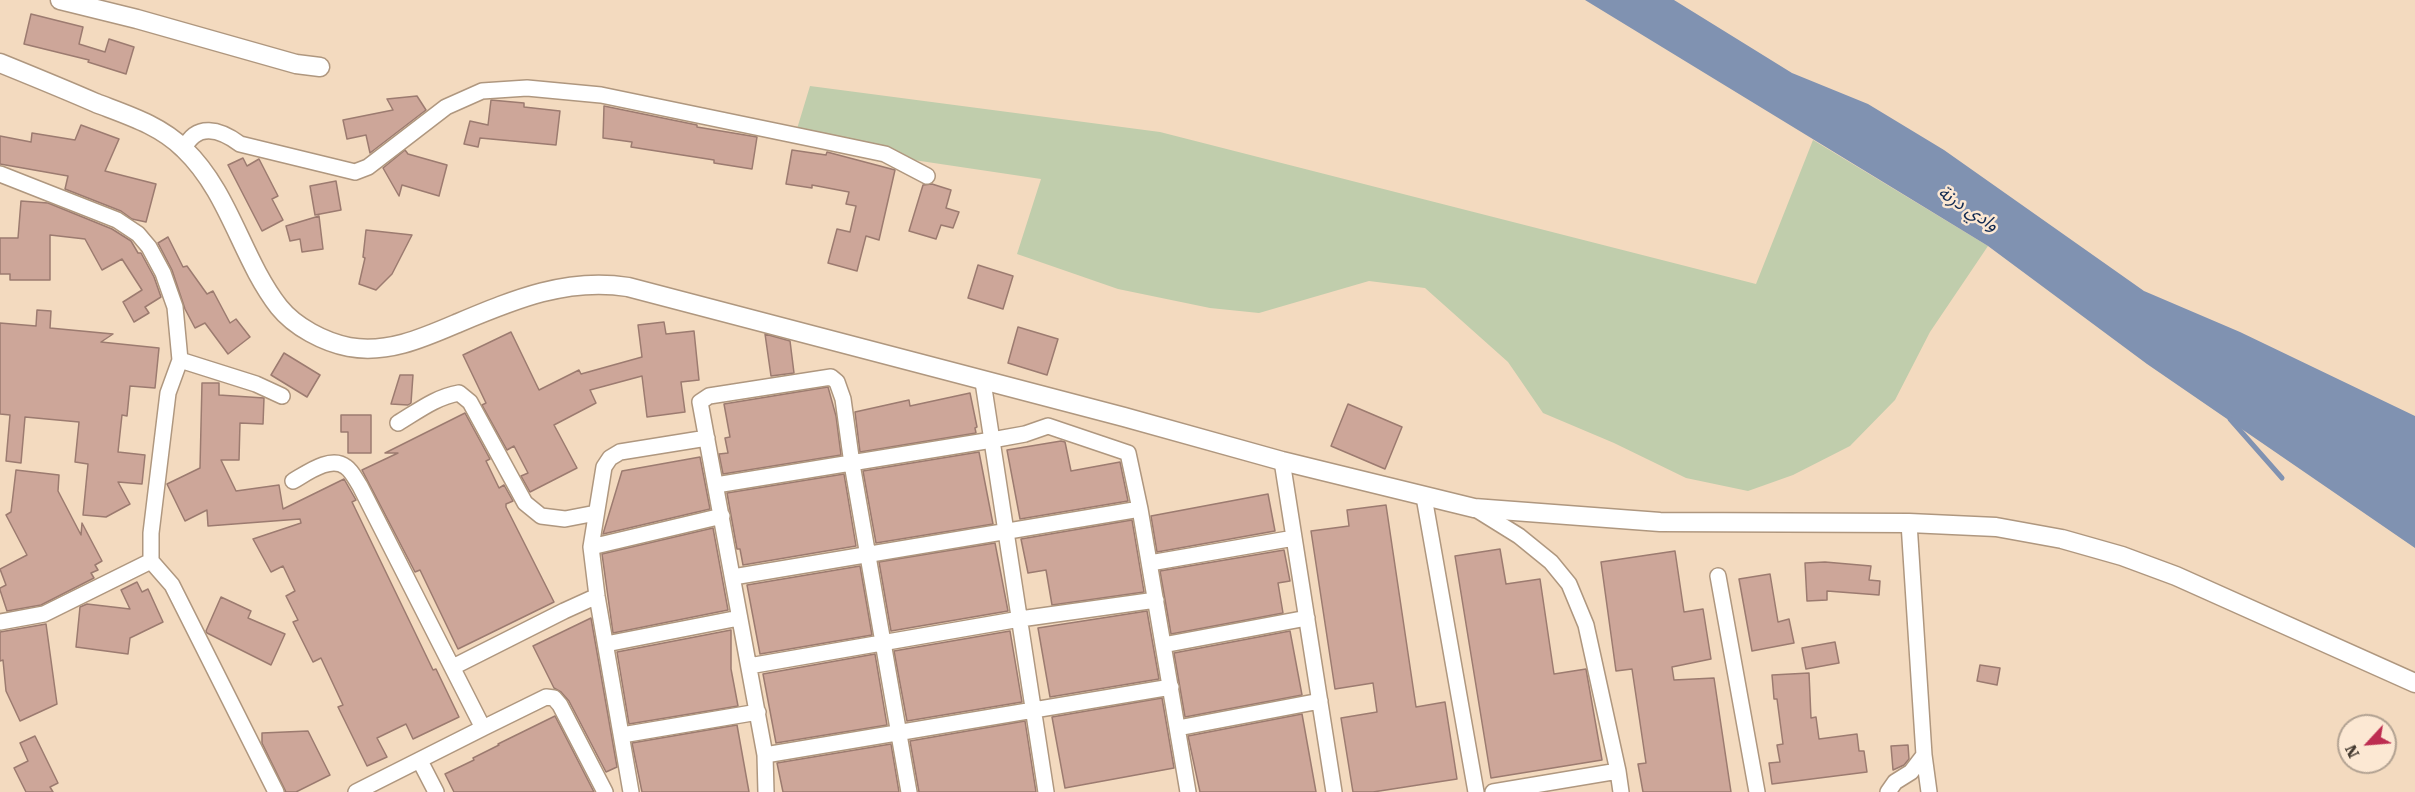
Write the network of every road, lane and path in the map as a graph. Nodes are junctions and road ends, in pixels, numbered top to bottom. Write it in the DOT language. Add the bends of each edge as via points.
graph roads {
  1 [pos="60,0"];
  2 [pos="0,63"];
  3 [pos="320,67"];
  4 [pos="184,149"];
  5 [pos="0,174"];
  6 [pos="927,176"];
  7 [pos="180,360"];
  8 [pos="983,381"];
  9 [pos="282,396"];
  10 [pos="398,423"];
  11 [pos="707,438"];
  12 [pos="992,440"];
  13 [pos="1282,461"];
  14 [pos="852,464"];
  15 [pos="293,481"];
  16 [pos="716,485"];
  17 [pos="1424,497"];
  18 [pos="1474,507"];
  19 [pos="1140,509"];
  20 [pos="596,513"];
  21 [pos="722,516"];
  22 [pos="1909,524"];
  23 [pos="1006,532"];
  24 [pos="1294,538"];
  25 [pos="591,547"];
  26 [pos="868,556"];
  27 [pos="151,561"];
  28 [pos="1150,563"];
  29 [pos="1718,576"];
  30 [pos="733,578"];
  31 [pos="597,596"];
  32 [pos="1156,600"];
  33 [pos="740,618"];
  34 [pos="1306,618"];
  35 [pos="1020,619"];
  36 [pos="0,622"];
  37 [pos="885,643"];
  38 [pos="606,644"];
  39 [pos="1163,645"];
  40 [pos="749,666"];
  41 [pos="453,667"];
  42 [pos="2415,683"];
  43 [pos="1171,687"];
  44 [pos="1320,701"];
  45 [pos="1033,709"];
  46 [pos="758,712"];
  47 [pos="483,728"];
  48 [pos="1178,728"];
  49 [pos="899,732"];
  50 [pos="622,735"];
  51 [pos="765,755"];
  52 [pos="1924,755"];
  53 [pos="420,760"];
  54 [pos="1618,771"];
  55 [pos="1528,789"];
  56 [pos="276,792"];
  57 [pos="356,792"];
  58 [pos="436,792"];
  59 [pos="605,792"];
  60 [pos="631,792"];
  61 [pos="766,792"];
  62 [pos="909,792"];
  63 [pos="1046,792"];
  64 [pos="1185,792"];
  65 [pos="1334,792"];
  66 [pos="1476,792"];
  67 [pos="1493,792"];
  68 [pos="1621,792"];
  69 [pos="1756,792"];
  70 [pos="1888,792"];
  71 [pos="1929,792"];
  1 -- 3 [label="street" via="296,64"];
  2 -- 4 [label="street" via="153,126"];
  4 -- 6 [label="street" via="191,136 216,132 227,134 240,144 356,172 446,107 482,91 527,88 601,95 885,154"];
  4 -- 8 [label="street" via="210,179 280,308 323,339 349,347 376,349 402,345 541,292 608,284"];
  5 -- 7 [label="street" via="117,220 138,234 163,273 175,307"];
  7 -- 9 [label="street"];
  7 -- 27 [label="street" via="168,393"];
  8 -- 12 [label="street"];
  8 -- 13 [label="street"];
  10 -- 20 [label="street" via="430,402 459,393 470,402 525,503 541,516 565,519"];
  11 -- 14 [label="street" via="700,402 709,396 831,377 841,390"];
  11 -- 16 [label="street"];
  11 -- 20 [label="street" via="620,452 610,458 604,467"];
  12 -- 14 [label="street"];
  12 -- 19 [label="street" via="1048,426 1128,453"];
  12 -- 23 [label="street"];
  13 -- 17 [label="street"];
  13 -- 24 [label="street"];
  14 -- 16 [label="street"];
  14 -- 26 [label="street"];
  15 -- 41 [label="street" via="333,462 346,466"];
  16 -- 21 [label="street"];
  17 -- 18 [label="street"];
  17 -- 66 [label="street"];
  18 -- 22 [label="street" via="1660,522"];
  18 -- 54 [label="street" via="1519,536 1551,562 1569,584 1586,625"];
  19 -- 23 [label="street"];
  19 -- 28 [label="street"];
  20 -- 25 [label="street"];
  21 -- 25 [label="street"];
  21 -- 30 [label="street"];
  22 -- 42 [label="street" via="1996,527 2062,539 2122,556"];
  22 -- 52 [label="street"];
  23 -- 26 [label="street"];
  23 -- 35 [label="street"];
  24 -- 28 [label="street"];
  24 -- 34 [label="street"];
  25 -- 31 [label="street"];
  26 -- 30 [label="street"];
  26 -- 37 [label="street"];
  27 -- 36 [label="street" via="44,614"];
  27 -- 56 [label="street" via="172,585"];
  28 -- 32 [label="street"];
  29 -- 69 [label="street"];
  30 -- 33 [label="street"];
  31 -- 38 [label="street"];
  31 -- 41 [label="street"];
  32 -- 35 [label="street"];
  32 -- 39 [label="street"];
  33 -- 38 [label="street"];
  33 -- 40 [label="street"];
  34 -- 39 [label="street"];
  34 -- 44 [label="street"];
  35 -- 37 [label="street"];
  35 -- 45 [label="street"];
  37 -- 40 [label="street"];
  37 -- 49 [label="street"];
  38 -- 50 [label="street"];
  39 -- 43 [label="street"];
  40 -- 46 [label="street"];
  41 -- 47 [label="street"];
  43 -- 45 [label="street"];
  43 -- 48 [label="street"];
  44 -- 48 [label="street"];
  44 -- 65 [label="street"];
  45 -- 49 [label="street"];
  45 -- 63 [label="street"];
  46 -- 50 [label="street"];
  46 -- 51 [label="street"];
  47 -- 53 [label="street"];
  47 -- 59 [label="street" via="546,697 554,699"];
  48 -- 64 [label="street"];
  49 -- 51 [label="street"];
  49 -- 62 [label="street"];
  50 -- 60 [label="street"];
  51 -- 61 [label="street"];
  52 -- 70 [label="street"];
  52 -- 71 [label="street"];
  53 -- 57 [label="street"];
  53 -- 58 [label="street"];
  54 -- 55 [label="street"];
  54 -- 68 [label="street"];
  55 -- 67 [label="street"];
}
